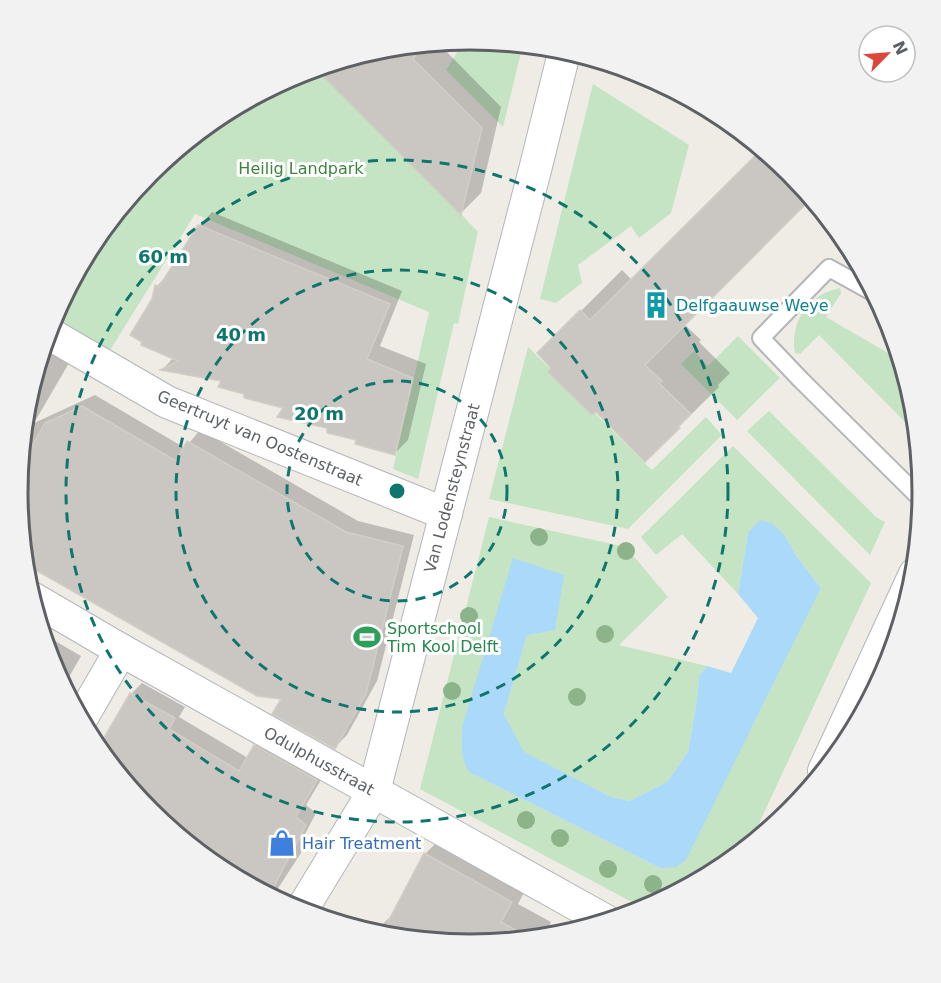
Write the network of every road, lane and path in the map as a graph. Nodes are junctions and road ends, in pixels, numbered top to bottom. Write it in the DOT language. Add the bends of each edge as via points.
graph roads {
  1 [pos="563,59"];
  2 [pos="861,286"];
  3 [pos="56,338"];
  4 [pos="912,490"];
  5 [pos="446,514"];
  6 [pos="44,605"];
  7 [pos="892,624"];
  8 [pos="121,650"];
  9 [pos="87,709"];
  10 [pos="845,727"];
  11 [pos="374,791"];
  12 [pos="306,902"];
  13 [pos="595,915"];
  1 -- 5 [label="street, Van Lodensteynstraat"];
  2 -- 4 [label="lane" via="829,268 761,338"];
  3 -- 5 [label="street, Geertruyt van Oostenstraat" via="167,402"];
  5 -- 11 [label="street, Van Lodensteynstraat"];
  6 -- 8 [label="street, Odulphusstraat"];
  7 -- 10 [label="street"];
  8 -- 9 [label="street"];
  8 -- 11 [label="street, Odulphusstraat"];
  11 -- 12 [label="street, Van Lodensteynstraat"];
  11 -- 13 [label="street, Odulphusstraat"];
}
